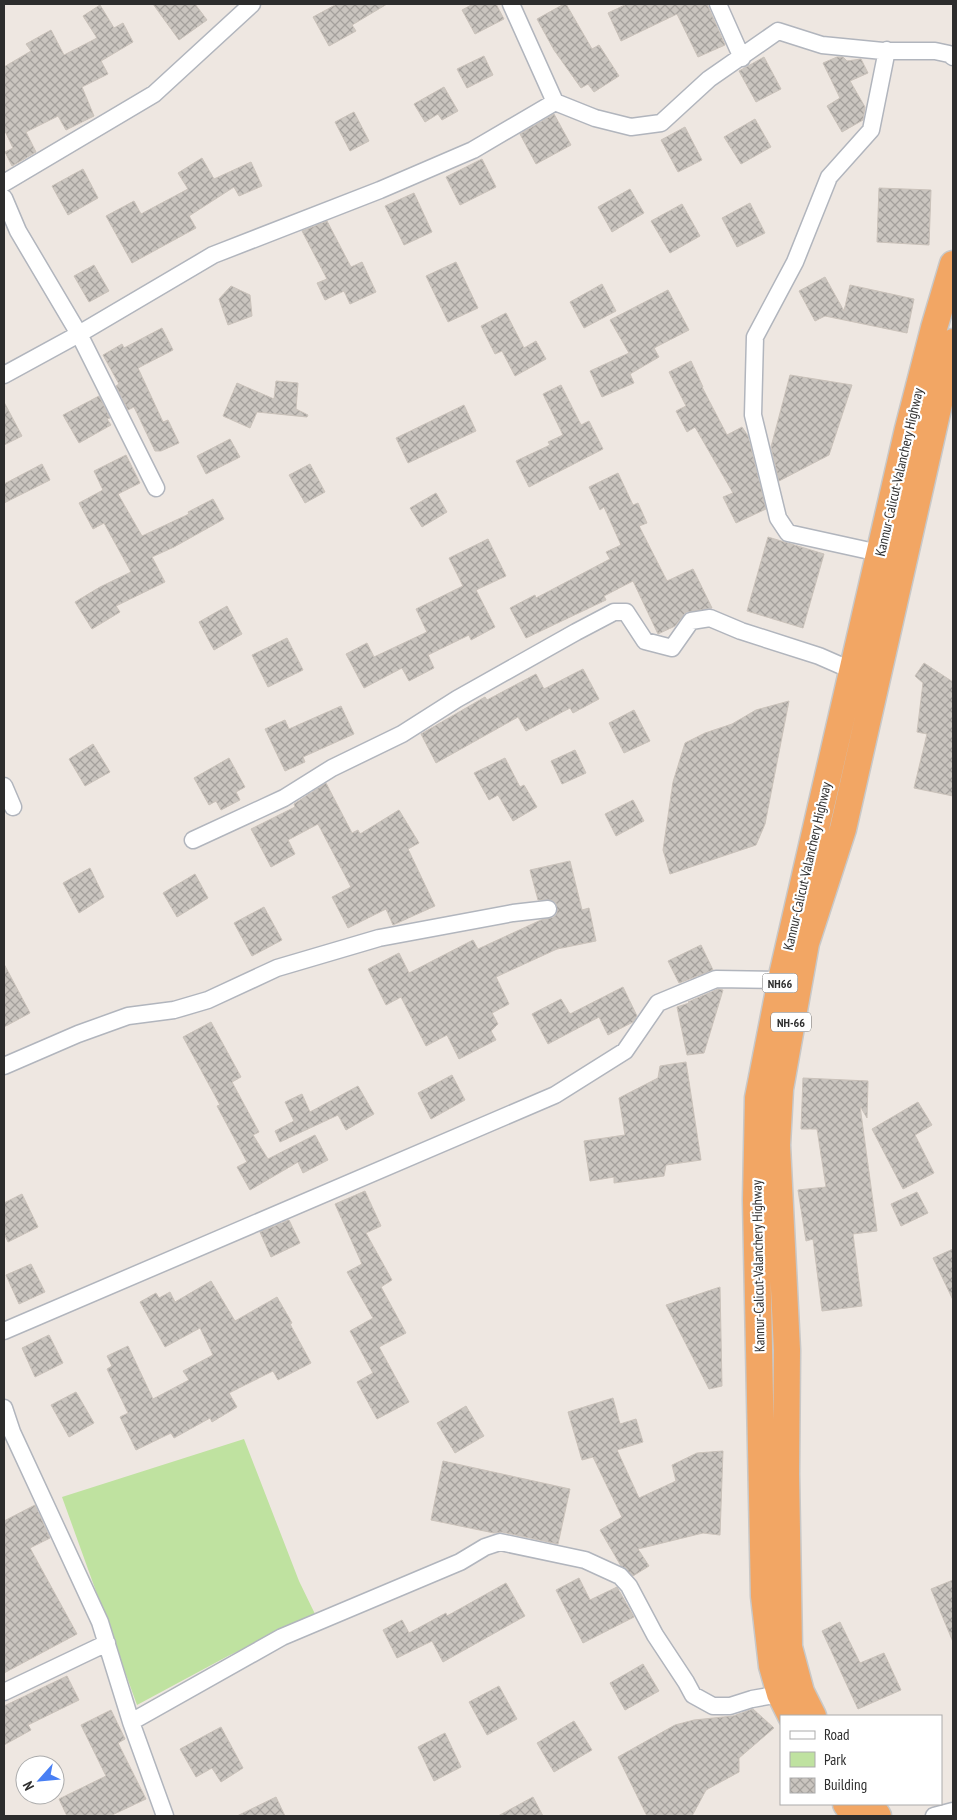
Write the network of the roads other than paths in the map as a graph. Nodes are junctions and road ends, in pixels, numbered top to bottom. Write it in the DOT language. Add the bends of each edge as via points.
graph roads {
  1 [pos="252,4"];
  2 [pos="511,4"];
  3 [pos="718,4"];
  4 [pos="887,50"];
  5 [pos="953,57"];
  6 [pos="742,58"];
  7 [pos="555,102"];
  8 [pos="4,183"];
  9 [pos="4,198"];
  10 [pos="953,264"];
  11 [pos="79,334"];
  12 [pos="953,342"];
  13 [pos="4,375"];
  14 [pos="156,488"];
  15 [pos="879,553"];
  16 [pos="852,670"];
  17 [pos="4,786"];
  18 [pos="13,807"];
  19 [pos="193,840"];
  20 [pos="548,909"];
  21 [pos="781,980"];
  22 [pos="4,1066"];
  23 [pos="4,1331"];
  24 [pos="4,1408"];
  25 [pos="106,1642"];
  26 [pos="4,1692"];
  27 [pos="786,1705"];
  28 [pos="813,1715"];
  29 [pos="131,1722"];
  30 [pos="847,1805"];
  31 [pos="871,1805"];
  32 [pos="953,1812"];
  33 [pos="165,1816"];
  34 [pos="854,1816"];
  35 [pos="878,1816"];
  36 [pos="934,1816"];
  1 -- 8 [label="street" via="154,94"];
  2 -- 7 [label="street"];
  3 -- 6 [label="street"];
  4 -- 5 [label="street" via="936,50"];
  4 -- 6 [label="street" via="822,45 778,31"];
  4 -- 15 [label="street" via="871,130 829,177 795,262 755,337 753,415 778,518 788,532"];
  6 -- 7 [label="street" via="709,79 661,123 631,127 595,118"];
  7 -- 11 [label="street" via="473,150 213,255"];
  9 -- 11 [label="street" via="18,231"];
  10 -- 15 [label="highway, Kannur-Calicut-Valanchery Highway / NH66" via="934,328"];
  11 -- 13 [label="street"];
  11 -- 14 [label="street"];
  12 -- 28 [label="highway, Kannur-Calicut-Valanchery Highway / NH-66" via="843,828 806,944 780,1089 777,1145 787,1350 789,1646 801,1692"];
  15 -- 16 [label="highway, Kannur-Calicut-Valanchery Highway / NH66"];
  16 -- 19 [label="street" via="710,618 691,621 672,648 646,641 626,612 614,612 457,699 394,738 332,768 284,798"];
  16 -- 21 [label="highway, Kannur-Calicut-Valanchery Highway / NH66"];
  17 -- 18 [label="street"];
  20 -- 22 [label="street" via="379,938 277,968 208,1000 174,1010 128,1016"];
  21 -- 23 [label="street" via="716,979 658,1003 625,1052 555,1095"];
  21 -- 27 [label="highway, Kannur-Calicut-Valanchery Highway / NH66" via="758,1098 756,1200 764,1596 772,1666"];
  24 -- 25 [label="street"];
  25 -- 26 [label="street"];
  25 -- 29 [label="street"];
  27 -- 29 [label="street" via="752,1699 730,1706 713,1706 693,1695 620,1576 585,1560 500,1542 282,1637"];
  29 -- 33 [label="street"];
  30 -- 34 [label="highway"];
  31 -- 35 [label="highway"];
  32 -- 36 [label="street"];
}
